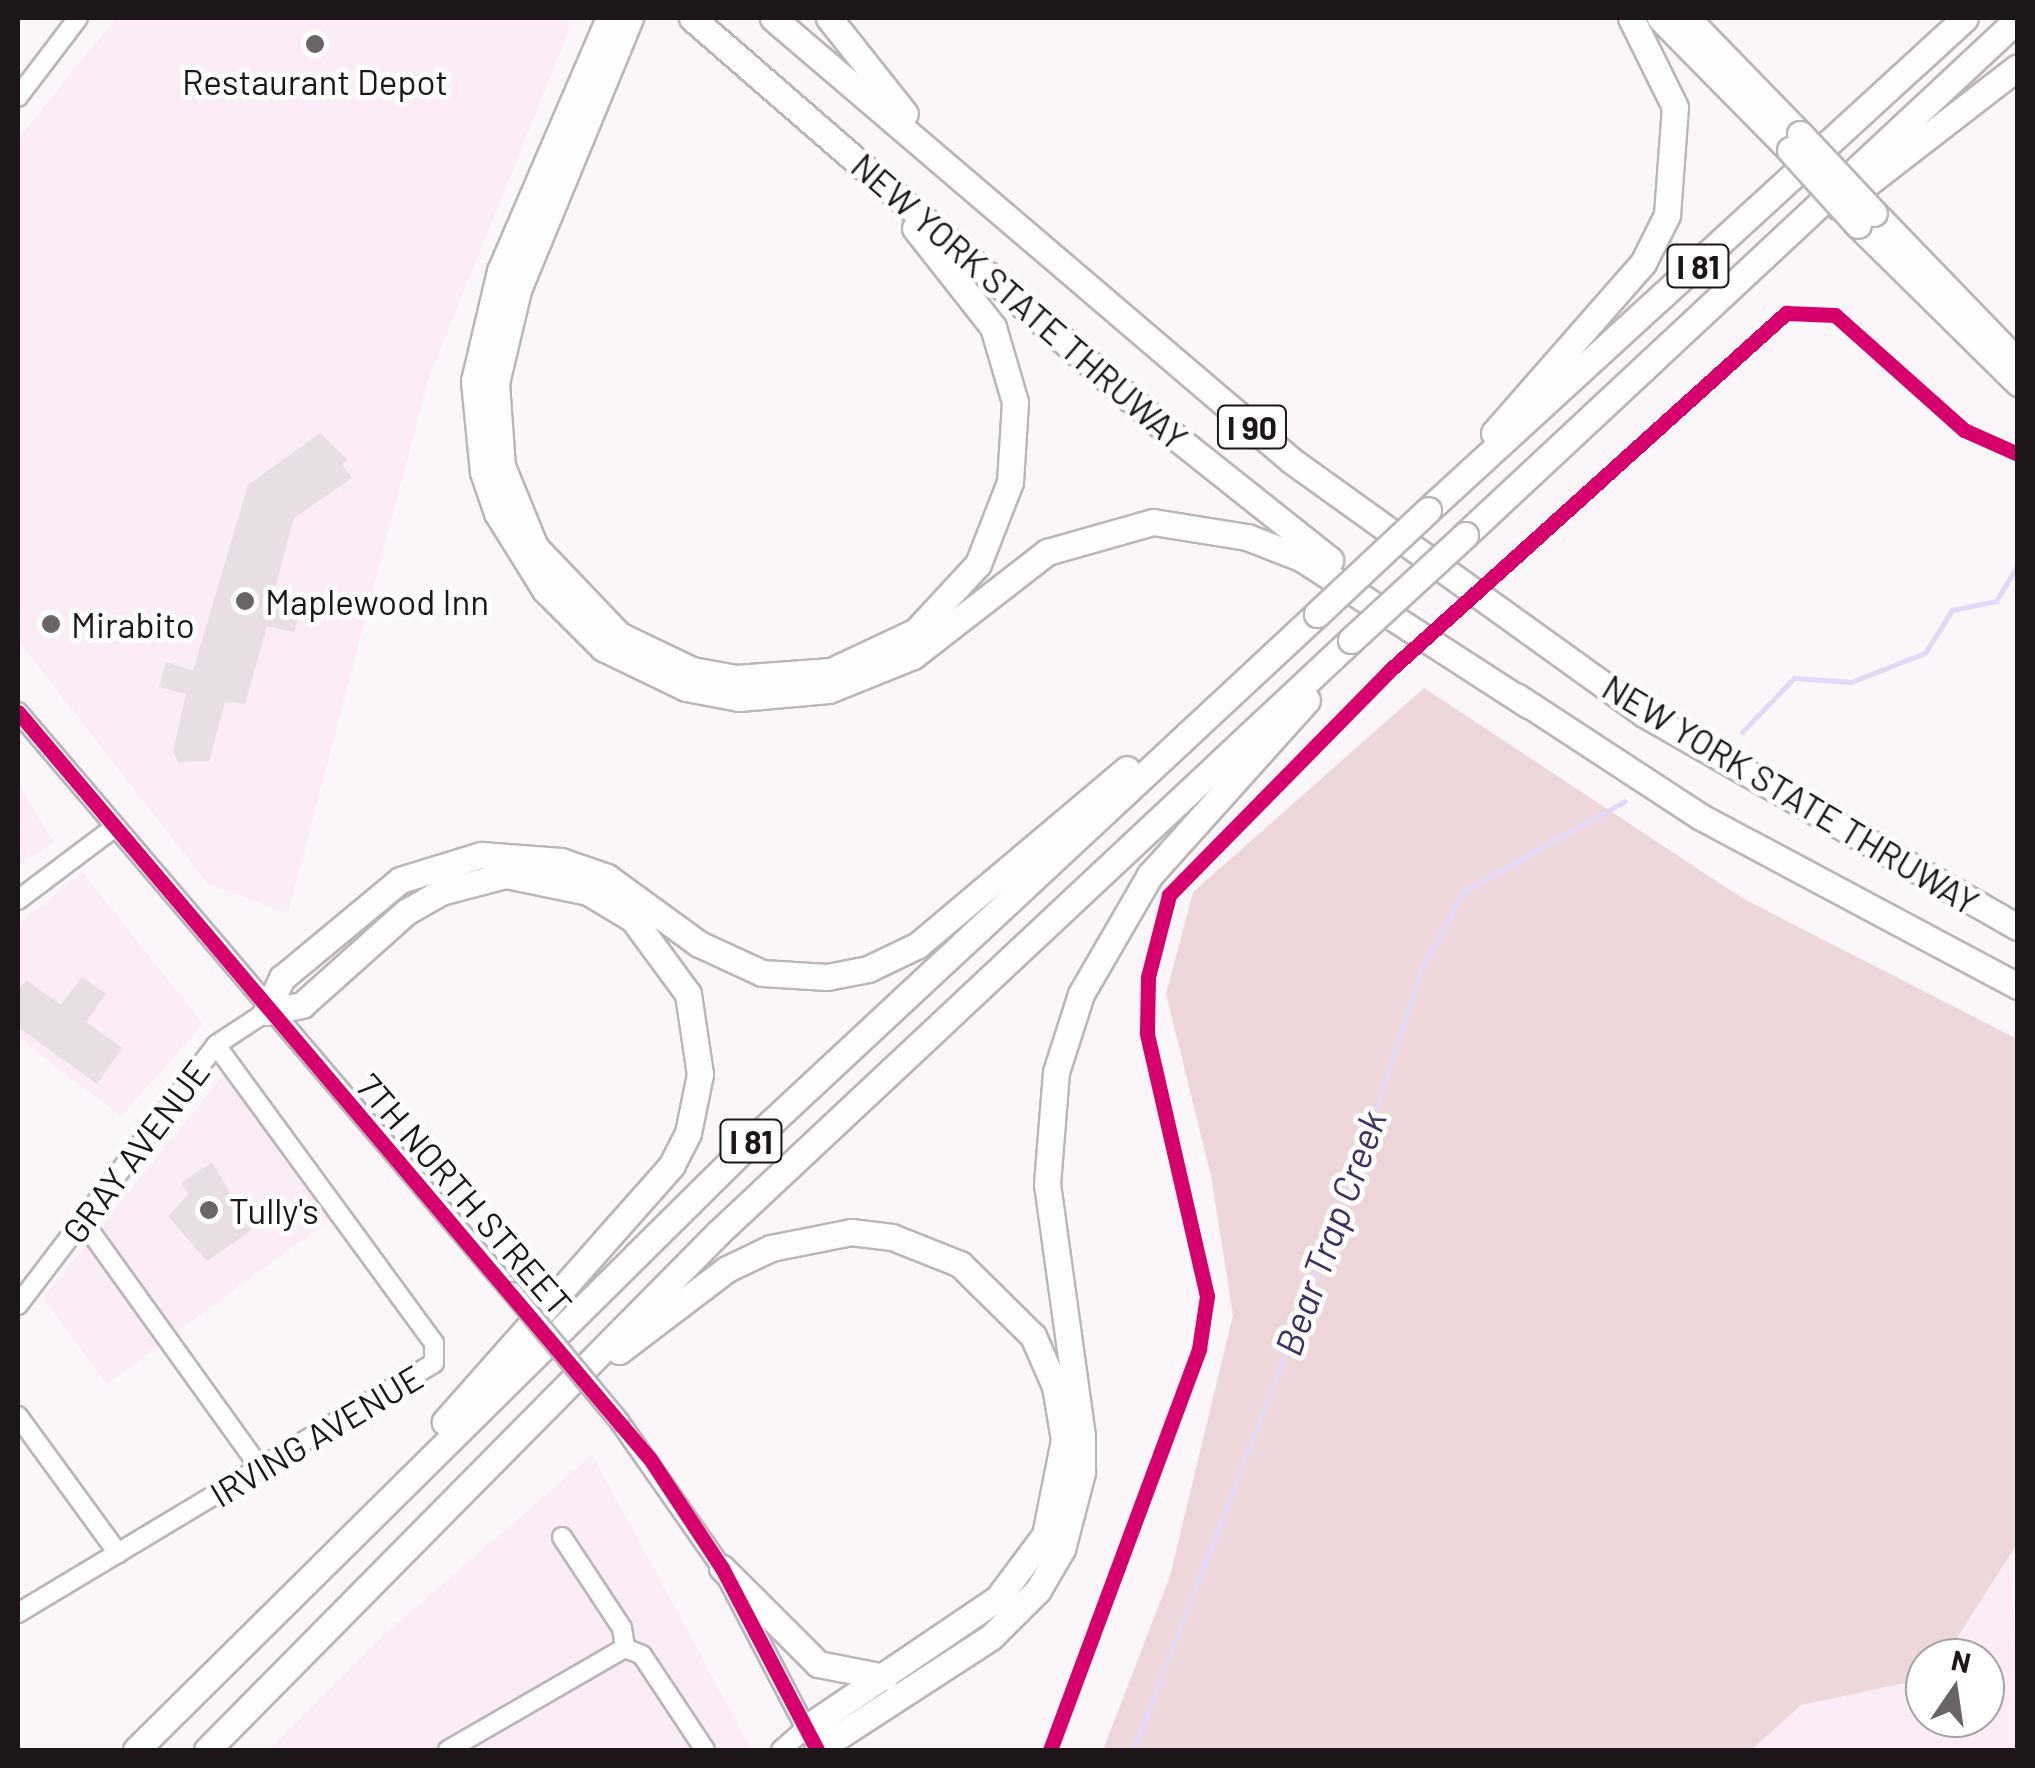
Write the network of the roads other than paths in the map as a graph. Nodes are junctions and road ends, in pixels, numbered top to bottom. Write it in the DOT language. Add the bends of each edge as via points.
graph roads {
  1 [pos="78,18"];
  2 [pos="609,18"];
  3 [pos="630,18"];
  4 [pos="692,18"];
  5 [pos="773,18"];
  6 [pos="829,18"];
  7 [pos="1631,18"];
  8 [pos="1660,18"];
  9 [pos="1687,18"];
  10 [pos="1965,18"];
  11 [pos="2018,19"];
  12 [pos="608,46"];
  13 [pos="2018,67"];
  14 [pos="18,97"];
  15 [pos="1794,142"];
  16 [pos="852,156"];
  17 [pos="979,196"];
  18 [pos="1866,219"];
  19 [pos="1718,296"];
  20 [pos="2018,362"];
  21 [pos="2018,384"];
  22 [pos="1428,510"];
  23 [pos="1351,640"];
  24 [pos="1270,658"];
  25 [pos="1528,705"];
  26 [pos="18,712"];
  27 [pos="111,830"];
  28 [pos="18,900"];
  29 [pos="2018,927"];
  30 [pos="2018,986"];
  31 [pos="266,1012"];
  32 [pos="216,1046"];
  33 [pos="82,1220"];
  34 [pos="18,1305"];
  35 [pos="18,1416"];
  36 [pos="522,1429"];
  37 [pos="261,1469"];
  38 [pos="562,1537"];
  39 [pos="118,1553"];
  40 [pos="722,1568"];
  41 [pos="18,1613"];
  42 [pos="248,1638"];
  43 [pos="625,1648"];
  44 [pos="885,1678"];
  45 [pos="813,1743"];
  46 [pos="136,1750"];
  47 [pos="207,1750"];
  48 [pos="448,1750"];
  49 [pos="705,1750"];
  50 [pos="781,1750"];
  1 -- 14 [label="street"];
  2 -- 12 [label="highway"];
  3 -- 12 [label="highway"];
  4 -- 16 [label="highway, NEW YORK STATE THRUWAY / I 90"];
  5 -- 17 [label="highway, NEW YORK STATE THRUWAY / I 90"];
  6 -- 17 [label="highway"];
  7 -- 22 [label="highway" via="1675,107 1674,187 1663,226 1596,320"];
  8 -- 15 [label="highway"];
  9 -- 15 [label="highway"];
  10 -- 22 [label="highway, I 81"];
  11 -- 19 [label="highway, I 81"];
  12 -- 16 [label="highway" via="501,346 496,419 502,466 535,548 605,624 692,670 784,679 872,655 916,631 949,600 998,522 1016,444 1015,402 993,327 967,284"];
  12 -- 25 [label="highway" via="500,271 474,381 483,472 497,512 545,590 603,648 686,688 722,694 829,690 913,656 1046,552 1153,522 1247,537 1302,558"];
  13 -- 19 [label="highway"];
  15 -- 18 [label="highway, bridge"];
  16 -- 25 [label="highway, NEW YORK STATE THRUWAY / I 90" via="1158,423"];
  17 -- 29 [label="highway, NEW YORK STATE THRUWAY / I 90" via="1292,461 1644,714"];
  18 -- 20 [label="highway"];
  18 -- 21 [label="highway"];
  19 -- 23 [label="highway, I 81, bridge"];
  22 -- 24 [label="highway, I 81, bridge"];
  23 -- 36 [label="highway, I 81" via="718,1233"];
  23 -- 45 [label="highway" via="1277,737 1150,875 1081,994 1048,1130 1052,1234 1082,1436 1082,1472 1062,1549 1038,1590 991,1637"];
  24 -- 31 [label="highway" via="1216,691 918,944 868,969 827,977 762,972 700,944 607,878 561,861 481,855 400,880 282,978"];
  24 -- 42 [label="highway, I 81" via="762,1131"];
  25 -- 30 [label="highway, NEW YORK STATE THRUWAY / I 90" via="1701,818"];
  26 -- 27 [label="street, 7TH NORTH STREET"];
  27 -- 28 [label="street"];
  27 -- 31 [label="street, 7TH NORTH STREET"];
  31 -- 32 [label="street, GRAY AVENUE"];
  31 -- 40 [label="street, 7TH NORTH STREET, bridge" via="619,1421"];
  31 -- 42 [label="highway" via="302,1004 406,912 441,892 506,875 552,881 588,892 658,944 688,994 700,1074 688,1133 648,1199"];
  32 -- 33 [label="street, GRAY AVENUE"];
  32 -- 37 [label="street, IRVING AVENUE" via="437,1350 426,1372"];
  33 -- 34 [label="street, GRAY AVENUE"];
  33 -- 37 [label="street"];
  35 -- 39 [label="street"];
  36 -- 44 [label="highway" via="727,1269 771,1248 851,1232 892,1237 960,1264 1010,1306 1054,1386 1064,1440 1058,1497 1028,1564 998,1598"];
  36 -- 47 [label="highway, I 81"];
  37 -- 39 [label="street, IRVING AVENUE"];
  38 -- 43 [label="street" via="622,1628"];
  39 -- 41 [label="street, IRVING AVENUE"];
  40 -- 44 [label="highway" via="818,1664"];
  40 -- 45 [label="street, 7TH NORTH STREET"];
  42 -- 46 [label="highway, I 81"];
  43 -- 48 [label="street"];
  43 -- 49 [label="street" via="642,1654"];
  44 -- 45 [label="highway"];
  45 -- 50 [label="street"];
}
